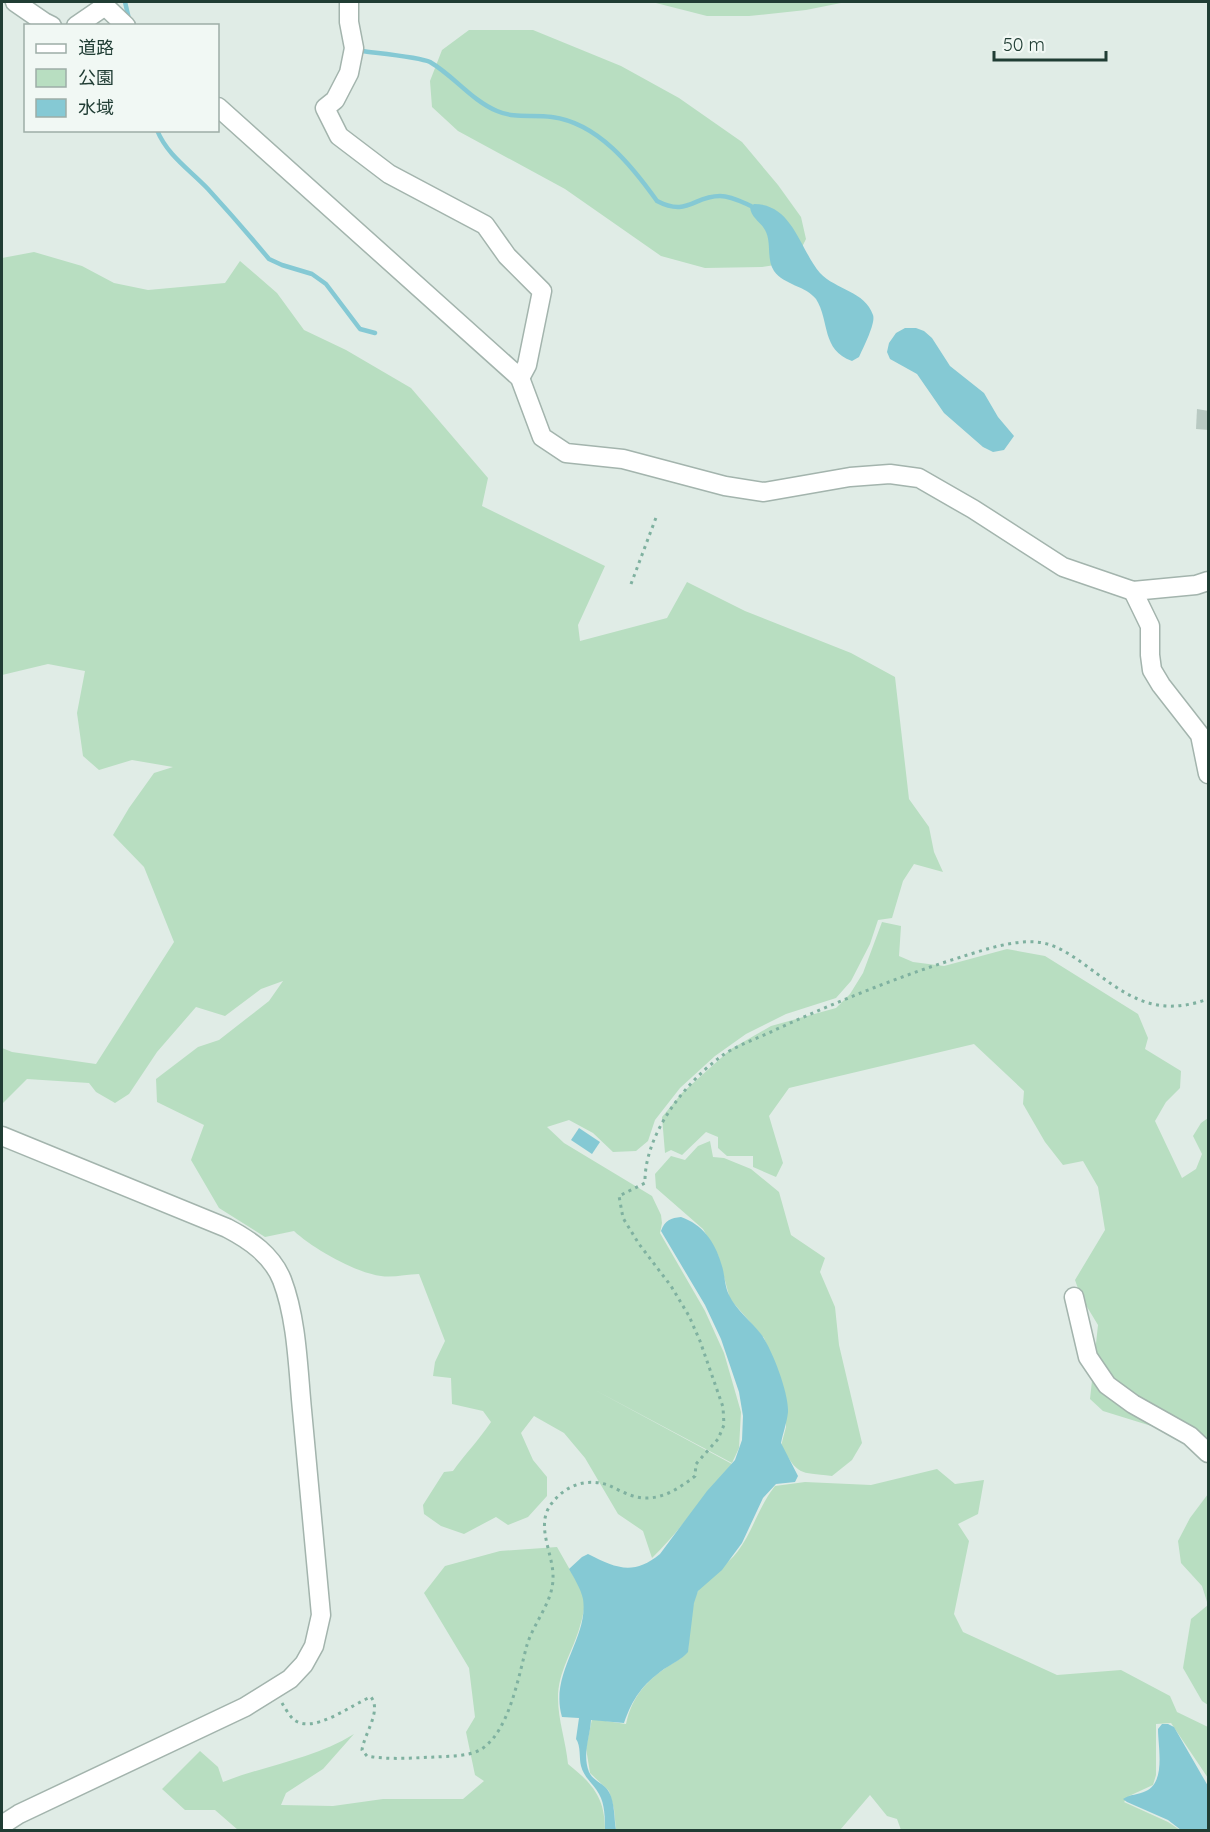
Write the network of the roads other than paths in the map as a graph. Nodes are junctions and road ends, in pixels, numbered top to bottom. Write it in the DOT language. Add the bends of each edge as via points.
graph roads {
  1 [pos="15,2"];
  2 [pos="349,2"];
  3 [pos="48,24"];
  4 [pos="79,24"];
  5 [pos="124,24"];
  6 [pos="219,108"];
  7 [pos="520,378"];
  8 [pos="1209,581"];
  9 [pos="1133,591"];
  10 [pos="1209,774"];
  11 [pos="2,1136"];
  12 [pos="1074,1297"];
  13 [pos="1209,1453"];
  14 [pos="2,1825"];
  1 -- 3 [label="street"];
  2 -- 7 [label="street" via="354,48 350,73 335,100 325,108 339,136 389,174 485,225 507,256 542,291 527,365"];
  4 -- 5 [label="street" via="105,6"];
  6 -- 7 [label="street"];
  7 -- 9 [label="street" via="542,437 566,453 623,459 724,486 764,492 850,477 890,474 919,478 1063,567"];
  8 -- 9 [label="street"];
  9 -- 10 [label="street" via="1150,626 1152,670 1200,735"];
  11 -- 14 [label="street" via="227,1228 251,1240 267,1257 281,1278 288,1301 297,1358 321,1614 314,1646 290,1679 246,1707"];
  12 -- 13 [label="street" via="1088,1357 1107,1385 1190,1436"];
}
